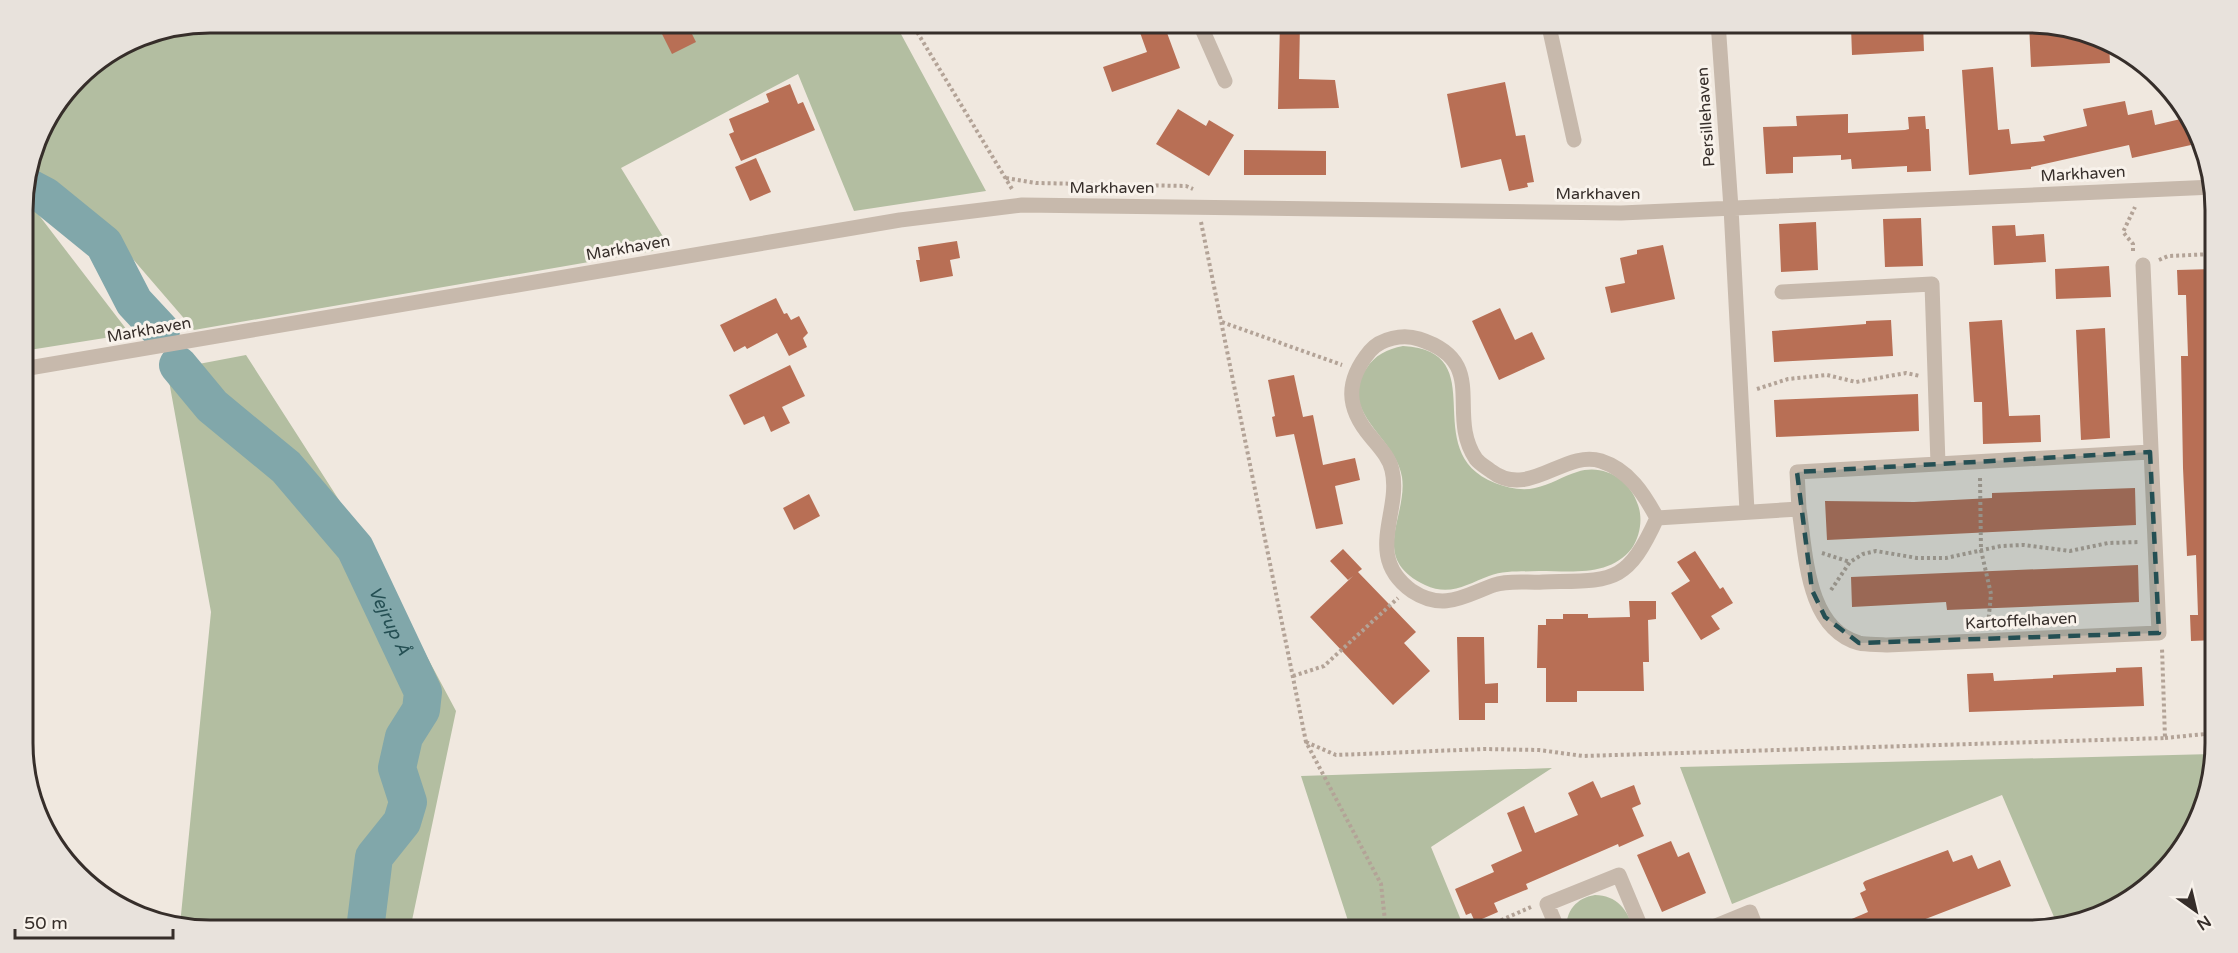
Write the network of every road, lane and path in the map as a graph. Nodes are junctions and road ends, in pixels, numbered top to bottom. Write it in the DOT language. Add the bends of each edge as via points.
graph roads {
  1 [pos="918,33"];
  2 [pos="1204,33"];
  3 [pos="1550,33"];
  4 [pos="1719,33"];
  5 [pos="1225,81"];
  6 [pos="1574,140"];
  7 [pos="1005,178"];
  8 [pos="2203,187"];
  9 [pos="2135,190"];
  10 [pos="1022,205"];
  11 [pos="1198,206"];
  12 [pos="1731,208"];
  13 [pos="2205,254"];
  14 [pos="2144,265"];
  15 [pos="1782,292"];
  16 [pos="1221,322"];
  17 [pos="33,367"];
  18 [pos="1357,370"];
  19 [pos="1935,380"];
  20 [pos="1741,391"];
  21 [pos="2150,452"];
  22 [pos="1979,461"];
  23 [pos="1938,464"];
  24 [pos="1799,509"];
  25 [pos="1747,511"];
  26 [pos="1657,518"];
  27 [pos="2155,542"];
  28 [pos="1805,548"];
  29 [pos="1981,550"];
  30 [pos="1850,562"];
  31 [pos="1409,588"];
  32 [pos="1818,603"];
  33 [pos="2159,633"];
  34 [pos="1986,640"];
  35 [pos="1293,676"];
  36 [pos="2205,734"];
  37 [pos="2165,738"];
  38 [pos="1306,742"];
  39 [pos="1547,904"];
  40 [pos="1385,920"];
  41 [pos="1502,920"];
  42 [pos="1554,920"];
  43 [pos="1638,920"];
  44 [pos="1730,920"];
  45 [pos="1753,920"];
  1 -- 7 [label="path"];
  2 -- 5 [label="street"];
  3 -- 6 [label="street"];
  4 -- 12 [label="street, Persillehaven"];
  7 -- 10 [label="path"];
  7 -- 11 [label="path" via="1036,183 1186,186 1198,192"];
  8 -- 9 [label="street, Markhaven"];
  9 -- 12 [label="street, Markhaven"];
  9 -- 14 [label="path" via="2135,207 2123,232"];
  10 -- 11 [label="street, Markhaven"];
  10 -- 17 [label="street, Markhaven" via="900,220"];
  11 -- 12 [label="street, Markhaven" via="1621,213"];
  11 -- 16 [label="path"];
  12 -- 20 [label="street"];
  13 -- 14 [label="path" via="2168,256"];
  14 -- 21 [label="street"];
  15 -- 19 [label="street" via="1932,284"];
  16 -- 18 [label="path"];
  16 -- 35 [label="path"];
  18 -- 26 [label="street" via="1374,347 1394,337 1414,337 1437,344 1457,364 1464,385 1462,423 1477,461 1496,475 1512,480 1535,478 1577,460 1599,460 1623,471"];
  18 -- 31 [label="street" via="1351,395 1355,415 1391,468 1394,496 1385,536 1386,550"];
  19 -- 20 [label="path" via="1906,373 1856,382 1827,375 1788,379"];
  19 -- 23 [label="street"];
  20 -- 25 [label="street"];
  21 -- 22 [label="street, Kartoffelhaven"];
  21 -- 27 [label="street"];
  22 -- 23 [label="street, Kartoffelhaven"];
  22 -- 29 [label="path"];
  23 -- 24 [label="street, Kartoffelhaven" via="1797,472"];
  24 -- 25 [label="street"];
  24 -- 28 [label="street, Kartoffelhaven"];
  25 -- 26 [label="street"];
  26 -- 31 [label="street" via="1639,556 1623,571 1600,580 1496,584 1455,601 1432,599"];
  27 -- 29 [label="path" via="2108,543 2070,551 2024,545"];
  27 -- 33 [label="street"];
  28 -- 30 [label="path"];
  28 -- 32 [label="street, Kartoffelhaven"];
  29 -- 30 [label="path" via="1946,558 1876,551"];
  29 -- 34 [label="path" via="1991,594"];
  30 -- 32 [label="path"];
  31 -- 35 [label="path" via="1324,666"];
  32 -- 34 [label="street, Kartoffelhaven" via="1838,631 1859,643"];
  33 -- 34 [label="street, Kartoffelhaven"];
  33 -- 37 [label="path"];
  35 -- 38 [label="path"];
  36 -- 37 [label="path"];
  37 -- 38 [label="path" via="1583,756 1539,750 1336,755"];
  38 -- 40 [label="path" via="1381,884"];
  39 -- 41 [label="path"];
  39 -- 42 [label="street"];
  39 -- 43 [label="street" via="1619,874"];
  44 -- 45 [label="street" via="1749,912"];
}
